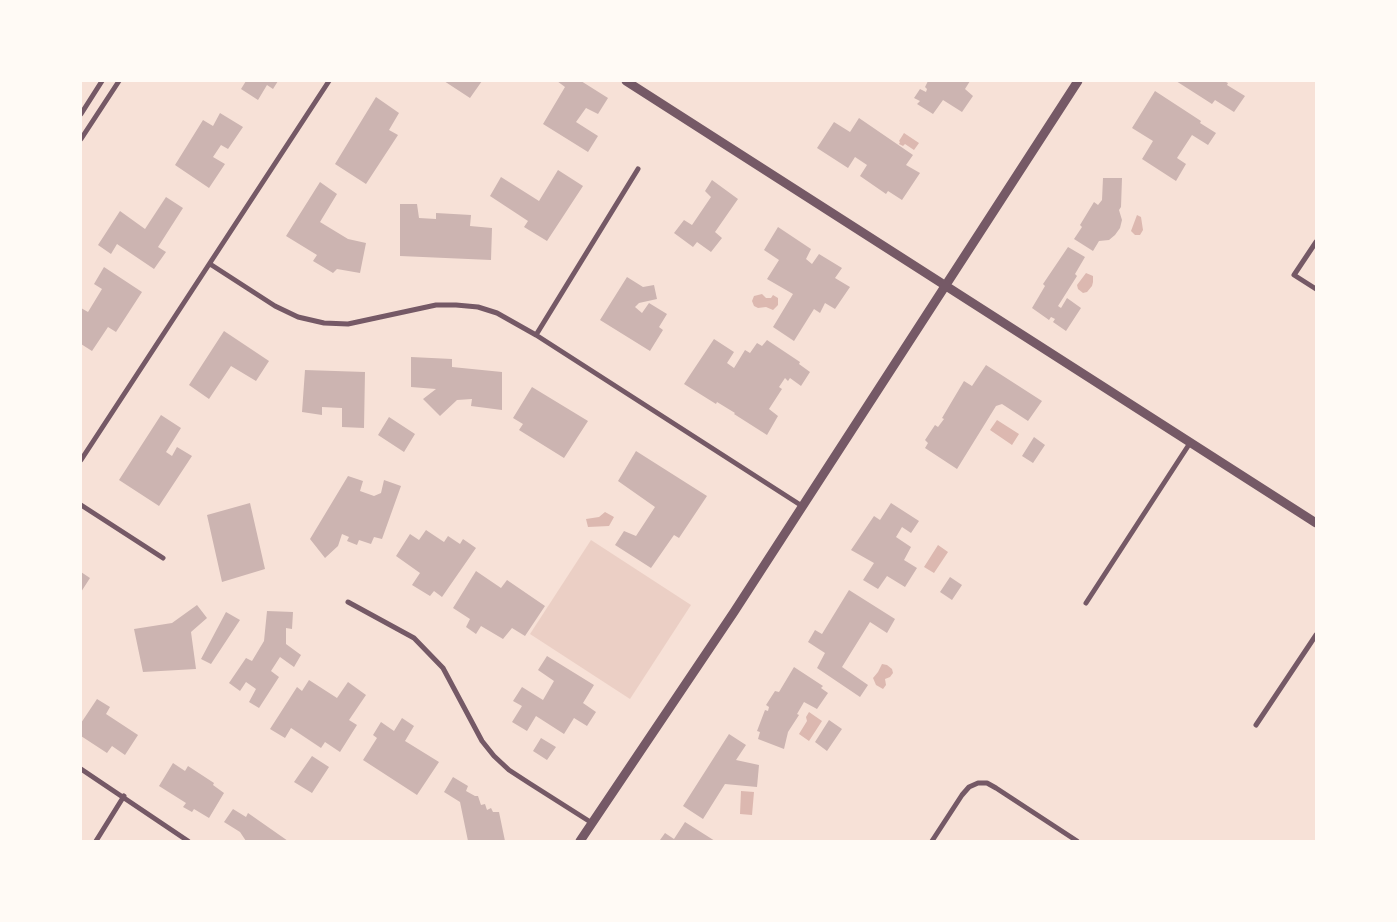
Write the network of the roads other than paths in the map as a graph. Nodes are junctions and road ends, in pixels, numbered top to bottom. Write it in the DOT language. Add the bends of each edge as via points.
graph roads {
  1 [pos="102,81"];
  2 [pos="119,81"];
  3 [pos="329,81"];
  4 [pos="626,81"];
  5 [pos="1078,81"];
  6 [pos="81,114"];
  7 [pos="81,139"];
  8 [pos="638,169"];
  9 [pos="1316,242"];
  10 [pos="210,264"];
  11 [pos="946,286"];
  12 [pos="1316,289"];
  13 [pos="536,335"];
  14 [pos="1190,443"];
  15 [pos="81,460"];
  16 [pos="81,505"];
  17 [pos="802,506"];
  18 [pos="1316,523"];
  19 [pos="163,558"];
  20 [pos="348,602"];
  21 [pos="1086,603"];
  22 [pos="1316,635"];
  23 [pos="1256,725"];
  24 [pos="81,769"];
  25 [pos="124,796"];
  26 [pos="592,823"];
  27 [pos="96,841"];
  28 [pos="188,841"];
  29 [pos="580,841"];
  30 [pos="932,841"];
  31 [pos="1077,841"];
  1 -- 6 [label="street"];
  2 -- 7 [label="street"];
  3 -- 10 [label="street"];
  4 -- 11 [label="street"];
  5 -- 11 [label="street"];
  8 -- 13 [label="street"];
  9 -- 12 [label="street" via="1294,275"];
  10 -- 13 [label="street" via="275,306 298,317 324,323 348,324 456,305 497,313"];
  10 -- 15 [label="street"];
  11 -- 14 [label="street"];
  11 -- 17 [label="street"];
  13 -- 17 [label="street"];
  14 -- 18 [label="street"];
  14 -- 21 [label="street"];
  16 -- 19 [label="street"];
  17 -- 26 [label="street"];
  20 -- 26 [label="street" via="414,638 443,668 482,741 494,756 529,784"];
  22 -- 23 [label="street"];
  24 -- 25 [label="street"];
  25 -- 27 [label="street"];
  25 -- 28 [label="street"];
  26 -- 29 [label="street"];
  30 -- 31 [label="street" via="962,795 978,783 996,788"];
}
